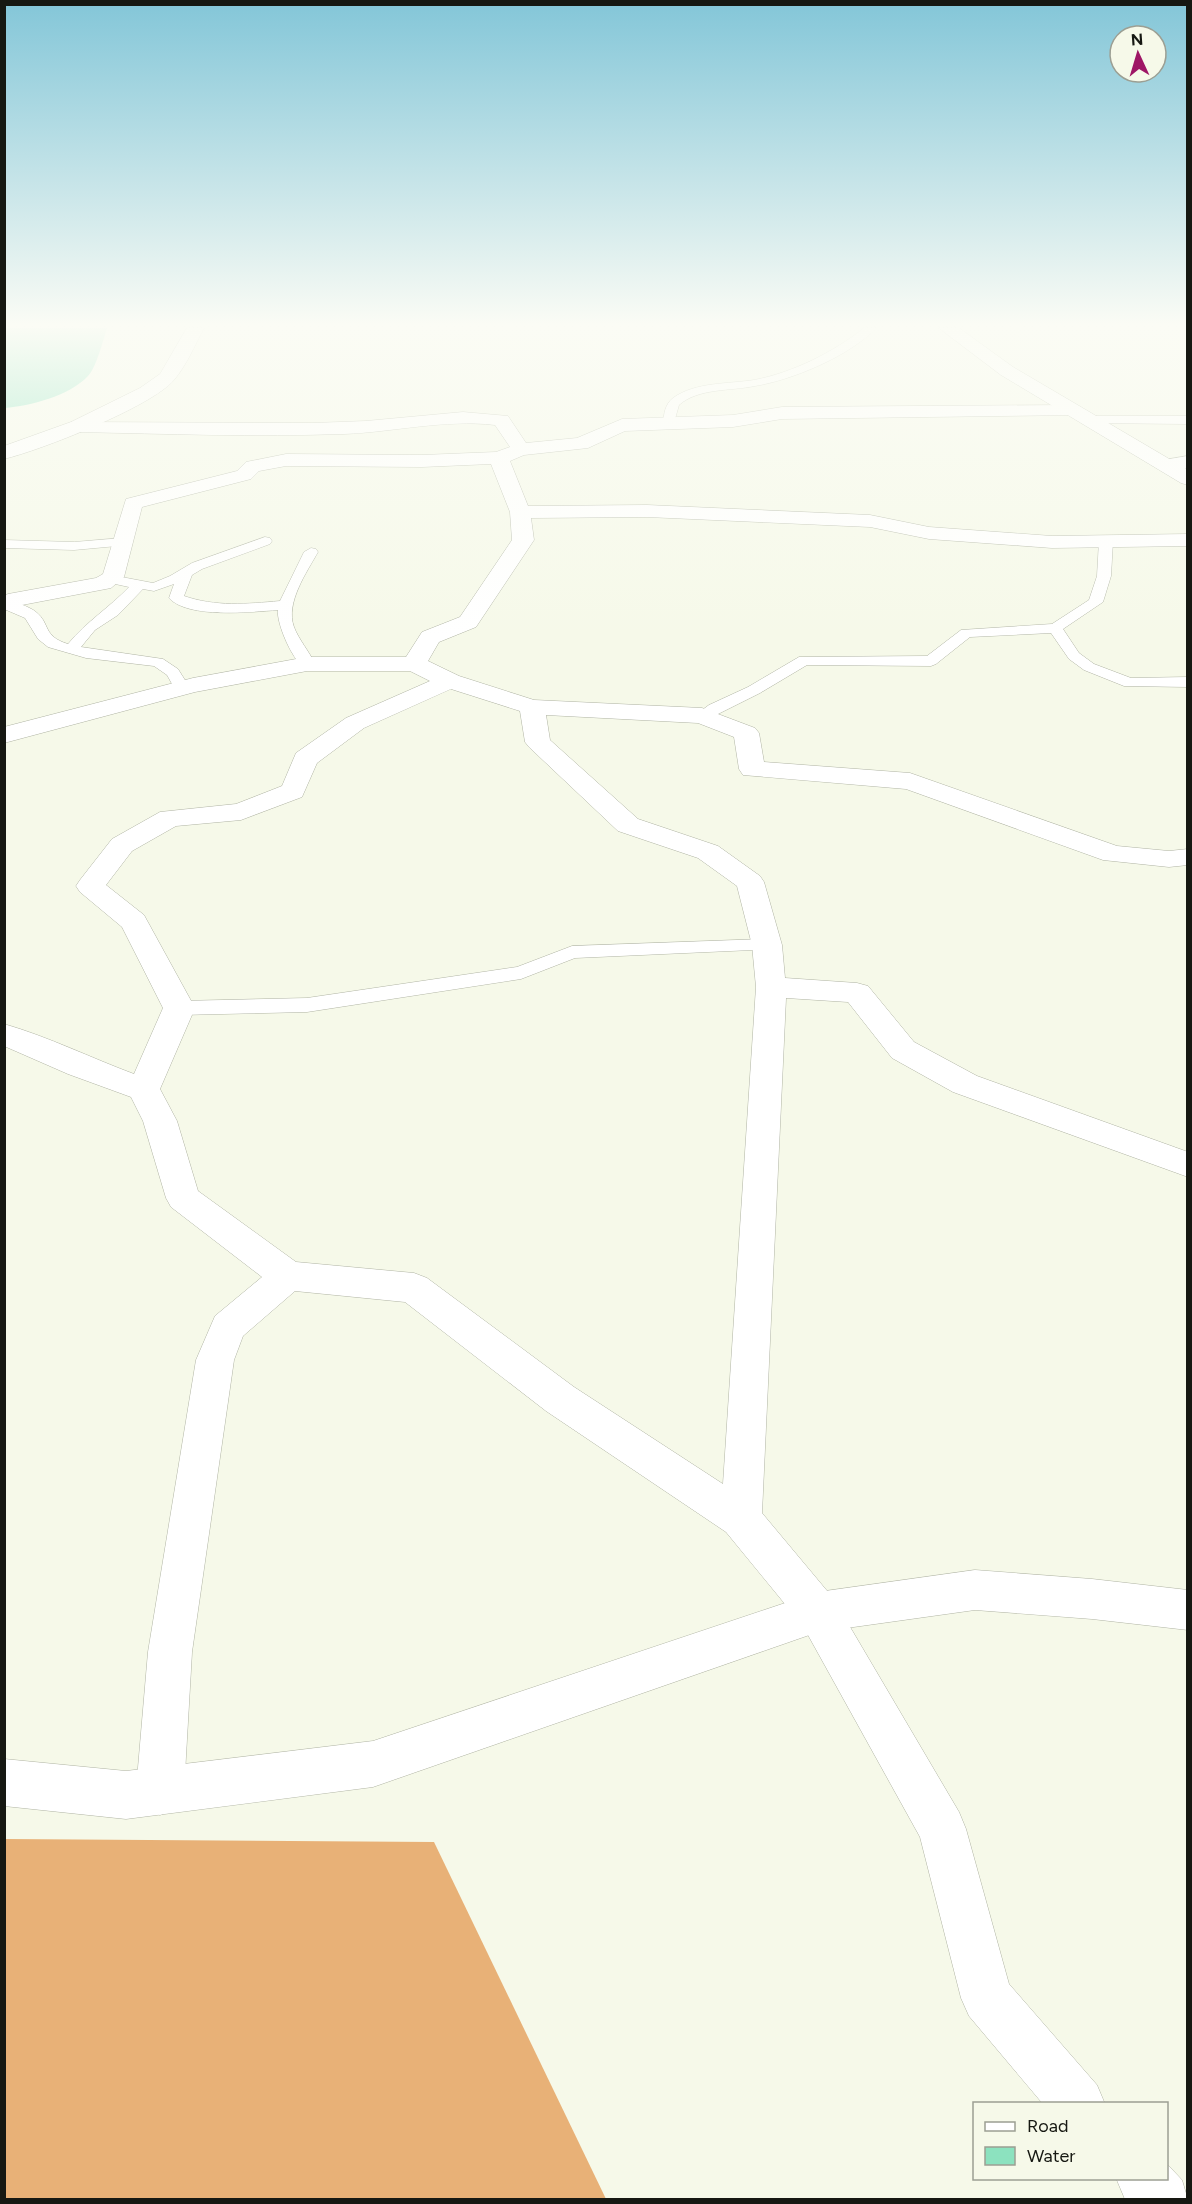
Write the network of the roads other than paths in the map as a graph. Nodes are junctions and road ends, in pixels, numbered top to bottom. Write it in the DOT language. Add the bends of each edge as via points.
graph roads {
  1 [pos="65,431"];
  2 [pos="504,431"];
  3 [pos="609,431"];
  4 [pos="1106,431"];
  5 [pos="4,453"];
  6 [pos="510,454"];
  7 [pos="1188,462"];
  8 [pos="1165,465"];
  9 [pos="1188,479"];
  10 [pos="520,512"];
  11 [pos="1188,540"];
  12 [pos="265,541"];
  13 [pos="1106,541"];
  14 [pos="123,542"];
  15 [pos="4,544"];
  16 [pos="311,552"];
  17 [pos="186,572"];
  18 [pos="111,579"];
  19 [pos="140,584"];
  20 [pos="5,604"];
  21 [pos="285,605"];
  22 [pos="1055,628"];
  23 [pos="72,649"];
  24 [pos="307,664"];
  25 [pos="414,664"];
  26 [pos="450,681"];
  27 [pos="1188,682"];
  28 [pos="182,688"];
  29 [pos="532,707"];
  30 [pos="702,716"];
  31 [pos="12,730"];
  32 [pos="4,746"];
  33 [pos="1188,857"];
  34 [pos="767,945"];
  35 [pos="771,987"];
  36 [pos="179,1008"];
  37 [pos="4,1035"];
  38 [pos="144,1089"];
  39 [pos="1188,1165"];
  40 [pos="288,1276"];
  41 [pos="741,1519"];
  42 [pos="1188,1610"];
  43 [pos="818,1612"];
  44 [pos="4,1782"];
  45 [pos="160,1791"];
  46 [pos="1077,2102"];
  47 [pos="1145,2180"];
  48 [pos="1162,2199"];
  1 -- 5 [label="street"];
  2 -- 6 [label="street"];
  3 -- 6 [label="street" via="581,444"];
  4 -- 8 [label="street"];
  6 -- 10 [label="street"];
  6 -- 14 [label="street" via="422,461 286,460 253,466 244,475 133,503"];
  7 -- 8 [label="street"];
  8 -- 9 [label="street"];
  10 -- 13 [label="street" via="646,511 859,521 929,533 1052,542"];
  10 -- 25 [label="street" via="524,540 468,622 430,637"];
  11 -- 13 [label="street"];
  12 -- 17 [label="lane"];
  13 -- 22 [label="lane" via="1104,576 1096,602"];
  14 -- 15 [label="lane" via="74,546"];
  14 -- 18 [label="street"];
  16 -- 21 [label="lane"];
  17 -- 19 [label="lane" via="154,587"];
  17 -- 21 [label="lane" via="176,598 196,605 230,610"];
  18 -- 19 [label="lane"];
  18 -- 20 [label="street" via="16,598"];
  19 -- 23 [label="lane" via="113,612 90,627"];
  20 -- 23 [label="lane" via="31,615 43,636 53,644"];
  21 -- 24 [label="lane" via="285,623"];
  22 -- 27 [label="lane" via="1074,657 1089,667 1130,683"];
  22 -- 30 [label="lane" via="966,633 931,661 804,660"];
  23 -- 28 [label="lane" via="158,662 173,672"];
  24 -- 25 [label="street"];
  24 -- 28 [label="street"];
  25 -- 26 [label="street"];
  26 -- 29 [label="street"];
  26 -- 36 [label="street" via="355,723 306,759 293,791 241,812 170,818 122,845 90,886 134,922"];
  28 -- 31 [label="street"];
  29 -- 30 [label="street"];
  29 -- 34 [label="street" via="538,742 628,825 708,852 750,882"];
  30 -- 33 [label="street" via="746,733 752,769 910,781 1113,854"];
  31 -- 32 [label="street"];
  34 -- 35 [label="street"];
  34 -- 36 [label="lane" via="572,952 521,973 307,1005"];
  35 -- 39 [label="street" via="857,993 903,1050 965,1084"];
  35 -- 41 [label="street"];
  36 -- 38 [label="street"];
  37 -- 38 [label="street"];
  38 -- 40 [label="street" via="160,1120 183,1198"];
  40 -- 41 [label="street" via="414,1288 560,1399"];
  40 -- 45 [label="street" via="228,1327 215,1360 170,1652"];
  41 -- 43 [label="street"];
  42 -- 43 [label="street" via="975,1590"];
  43 -- 45 [label="street" via="373,1764"];
  43 -- 46 [label="street" via="942,1829 987,1998"];
  44 -- 45 [label="street" via="126,1795"];
  47 -- 48 [label="street"];
}
